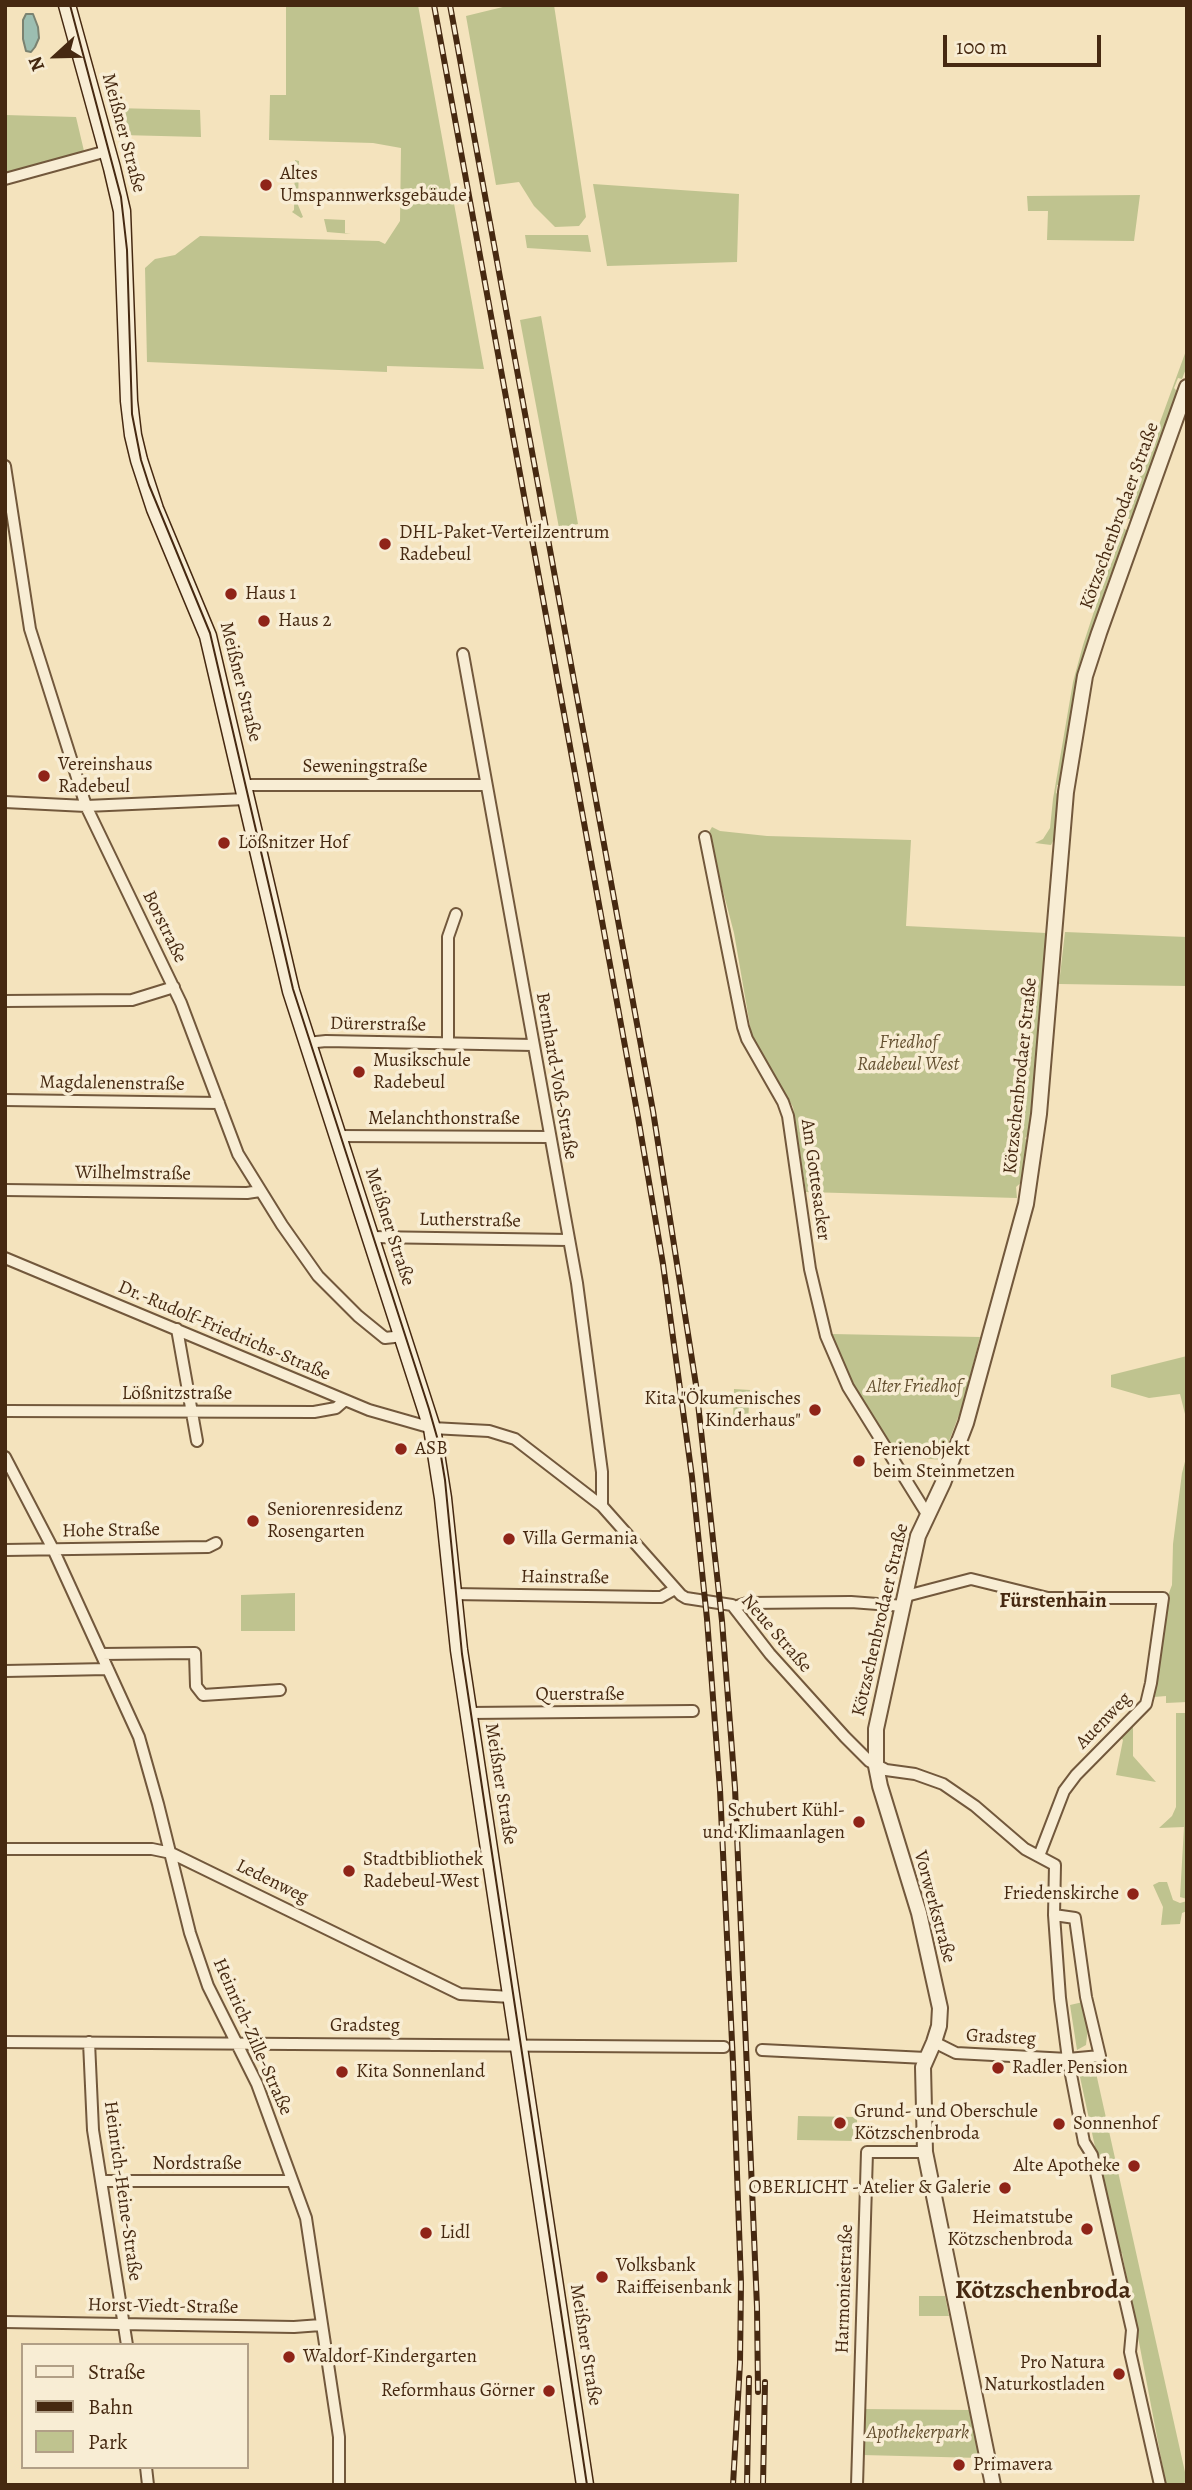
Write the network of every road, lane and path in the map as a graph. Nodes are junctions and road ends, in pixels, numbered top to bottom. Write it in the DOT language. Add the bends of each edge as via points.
graph roads {
  1 [pos="67,5"];
  2 [pos="107,150"];
  3 [pos="5,179"];
  4 [pos="1187,387"];
  5 [pos="5,466"];
  6 [pos="463,654"];
  7 [pos="486,785"];
  8 [pos="245,792"];
  9 [pos="5,802"];
  10 [pos="86,806"];
  11 [pos="705,837"];
  12 [pos="456,914"];
  13 [pos="174,987"];
  14 [pos="5,1001"];
  15 [pos="307,1043"];
  16 [pos="448,1043"];
  17 [pos="533,1045"];
  18 [pos="5,1100"];
  19 [pos="219,1103"];
  20 [pos="337,1136"];
  21 [pos="550,1137"];
  22 [pos="5,1190"];
  23 [pos="260,1191"];
  24 [pos="370,1237"];
  25 [pos="568,1240"];
  26 [pos="5,1258"];
  27 [pos="177,1329"];
  28 [pos="403,1336"];
  29 [pos="344,1401"];
  30 [pos="5,1411"];
  31 [pos="192,1412"];
  32 [pos="432,1428"];
  33 [pos="197,1441"];
  34 [pos="5,1457"];
  35 [pos="602,1506"];
  36 [pos="927,1514"];
  37 [pos="216,1543"];
  38 [pos="5,1549"];
  39 [pos="53,1549"];
  40 [pos="675,1589"];
  41 [pos="452,1594"];
  42 [pos="905,1601"];
  43 [pos="734,1607"];
  44 [pos="101,1654"];
  45 [pos="108,1670"];
  46 [pos="5,1671"];
  47 [pos="280,1690"];
  48 [pos="692,1711"];
  49 [pos="468,1713"];
  50 [pos="876,1766"];
  51 [pos="5,1849"];
  52 [pos="171,1853"];
  53 [pos="1039,1856"];
  54 [pos="1054,1915"];
  55 [pos="511,1997"];
  56 [pos="5,2042"];
  57 [pos="89,2042"];
  58 [pos="934,2042"];
  59 [pos="237,2043"];
  60 [pos="519,2044"];
  61 [pos="724,2047"];
  62 [pos="762,2050"];
  63 [pos="926,2058"];
  64 [pos="1068,2059"];
  65 [pos="925,2152"];
  66 [pos="101,2181"];
  67 [pos="292,2181"];
  68 [pos="5,2322"];
  69 [pos="124,2324"];
  70 [pos="320,2325"];
  71 [pos="127,2343"];
  72 [pos="339,2485"];
  73 [pos="585,2485"];
  74 [pos="857,2485"];
  75 [pos="993,2485"];
  76 [pos="1160,2485"];
  1 -- 2 [label="main road, Meißner Straße"];
  2 -- 3 [label="street"];
  2 -- 8 [label="main road, Meißner Straße" via="121,212 133,435 146,486 208,636"];
  4 -- 36 [label="street, Kötzschenbrodaer Straße" via="1085,676 1066,792 1039,1114 1026,1204 966,1423"];
  5 -- 10 [label="street, Borstraße" via="30,629"];
  6 -- 7 [label="street, Bernhard-Voß-Straße"];
  7 -- 8 [label="street, Seweningstraße"];
  7 -- 17 [label="street, Bernhard-Voß-Straße"];
  8 -- 10 [label="street, Seweningstraße"];
  8 -- 15 [label="main road, Meißner Straße"];
  9 -- 10 [label="street, Seweningstraße"];
  10 -- 13 [label="street, Borstraße"];
  11 -- 36 [label="street, Am Gottesacker" via="743,1027 788,1116 810,1269 826,1336 848,1387"];
  12 -- 16 [label="street, Dürerstraße" via="448,937"];
  13 -- 14 [label="street" via="132,1000"];
  13 -- 19 [label="street, Borstraße"];
  15 -- 16 [label="street, Dürerstraße"];
  15 -- 20 [label="main road, Meißner Straße"];
  16 -- 17 [label="street, Dürerstraße"];
  17 -- 21 [label="street, Bernhard-Voß-Straße"];
  18 -- 19 [label="street, Magdalenenstraße"];
  19 -- 23 [label="street, Borstraße" via="238,1154"];
  20 -- 21 [label="street, Melanchthonstraße"];
  20 -- 24 [label="main road, Meißner Straße"];
  21 -- 25 [label="street, Bernhard-Voß-Straße"];
  22 -- 23 [label="street, Wilhelmstraße"];
  23 -- 28 [label="street, Borstraße" via="308,1264 358,1316 385,1338"];
  24 -- 25 [label="street, Lutherstraße"];
  24 -- 28 [label="main road, Meißner Straße"];
  25 -- 35 [label="street, Bernhard-Voß-Straße" via="603,1472"];
  26 -- 27 [label="street, Dr.-Rudolf-Friedrichs-Straße"];
  27 -- 29 [label="street, Dr.-Rudolf-Friedrichs-Straße"];
  27 -- 31 [label="street"];
  28 -- 32 [label="main road, Meißner Straße"];
  29 -- 31 [label="street, Lößnitzstraße" via="336,1408 314,1412"];
  29 -- 32 [label="street, Dr.-Rudolf-Friedrichs-Straße"];
  30 -- 31 [label="street, Lößnitzstraße"];
  31 -- 33 [label="street"];
  32 -- 35 [label="street, Neue Straße" via="489,1431 515,1439"];
  32 -- 41 [label="main road, Meißner Straße"];
  34 -- 39 [label="street, Heinrich-Zille-Straße"];
  35 -- 40 [label="street, Neue Straße"];
  36 -- 42 [label="street, Kötzschenbrodaer Straße" via="915,1546"];
  37 -- 39 [label="street, Hohe Straße" via="208,1547"];
  38 -- 39 [label="street, Hohe Straße"];
  39 -- 44 [label="street, Heinrich-Zille-Straße"];
  40 -- 41 [label="street, Hainstraße" via="661,1597"];
  40 -- 43 [label="street, Neue Straße" via="686,1598"];
  41 -- 49 [label="main road, Meißner Straße"];
  42 -- 43 [label="street" via="747,1603"];
  42 -- 50 [label="street, Kötzschenbrodaer Straße" via="877,1713"];
  42 -- 53 [label="street, Auenweg" via="971,1579 1041,1597 1163,1598 1146,1704 1070,1783"];
  43 -- 50 [label="street, Neue Straße" via="769,1654"];
  44 -- 45 [label="street, Heinrich-Zille-Straße"];
  44 -- 47 [label="street" via="195,1653 196,1686 203,1695"];
  45 -- 46 [label="street"];
  45 -- 52 [label="street, Heinrich-Zille-Straße" via="139,1737"];
  48 -- 49 [label="street, Querstraße"];
  49 -- 55 [label="main road, Meißner Straße"];
  50 -- 53 [label="street" via="943,1784"];
  50 -- 58 [label="street, Vorwerkstraße" via="919,1913 940,2008"];
  51 -- 52 [label="street, Ledenweg" via="152,1849"];
  52 -- 55 [label="street, Ledenweg" via="460,1994"];
  52 -- 59 [label="street, Heinrich-Zille-Straße" via="204,1977"];
  53 -- 54 [label="street" via="1055,1865"];
  54 -- 64 [label="street"];
  54 -- 64 [label="street, Gradsteg" via="1075,1918 1100,2056"];
  55 -- 60 [label="main road, Meißner Straße"];
  56 -- 57 [label="street, Gradsteg"];
  57 -- 59 [label="street, Gradsteg"];
  57 -- 66 [label="street, Heinrich-Heine-Straße" via="91,2114"];
  58 -- 63 [label="street, Vorwerkstraße"];
  58 -- 64 [label="street, Gradsteg" via="956,2053"];
  59 -- 60 [label="street, Gradsteg"];
  59 -- 67 [label="street, Heinrich-Zille-Straße" via="263,2098"];
  60 -- 61 [label="street, Gradsteg"];
  60 -- 73 [label="main road, Meißner Straße"];
  62 -- 63 [label="street"];
  63 -- 65 [label="street"];
  64 -- 76 [label="street" via="1084,2142 1093,2158 1132,2330 1130,2352"];
  65 -- 74 [label="street, Harmoniestraße" via="867,2152"];
  65 -- 75 [label="street"];
  66 -- 67 [label="street, Nordstraße"];
  66 -- 69 [label="street, Heinrich-Heine-Straße"];
  67 -- 70 [label="street, Heinrich-Zille-Straße" via="313,2252"];
  68 -- 69 [label="street, Horst-Viedt-Straße"];
  69 -- 70 [label="street, Horst-Viedt-Straße"];
  69 -- 71 [label="street, Heinrich-Heine-Straße"];
  70 -- 72 [label="street, Heinrich-Zille-Straße" via="339,2437"];
}
